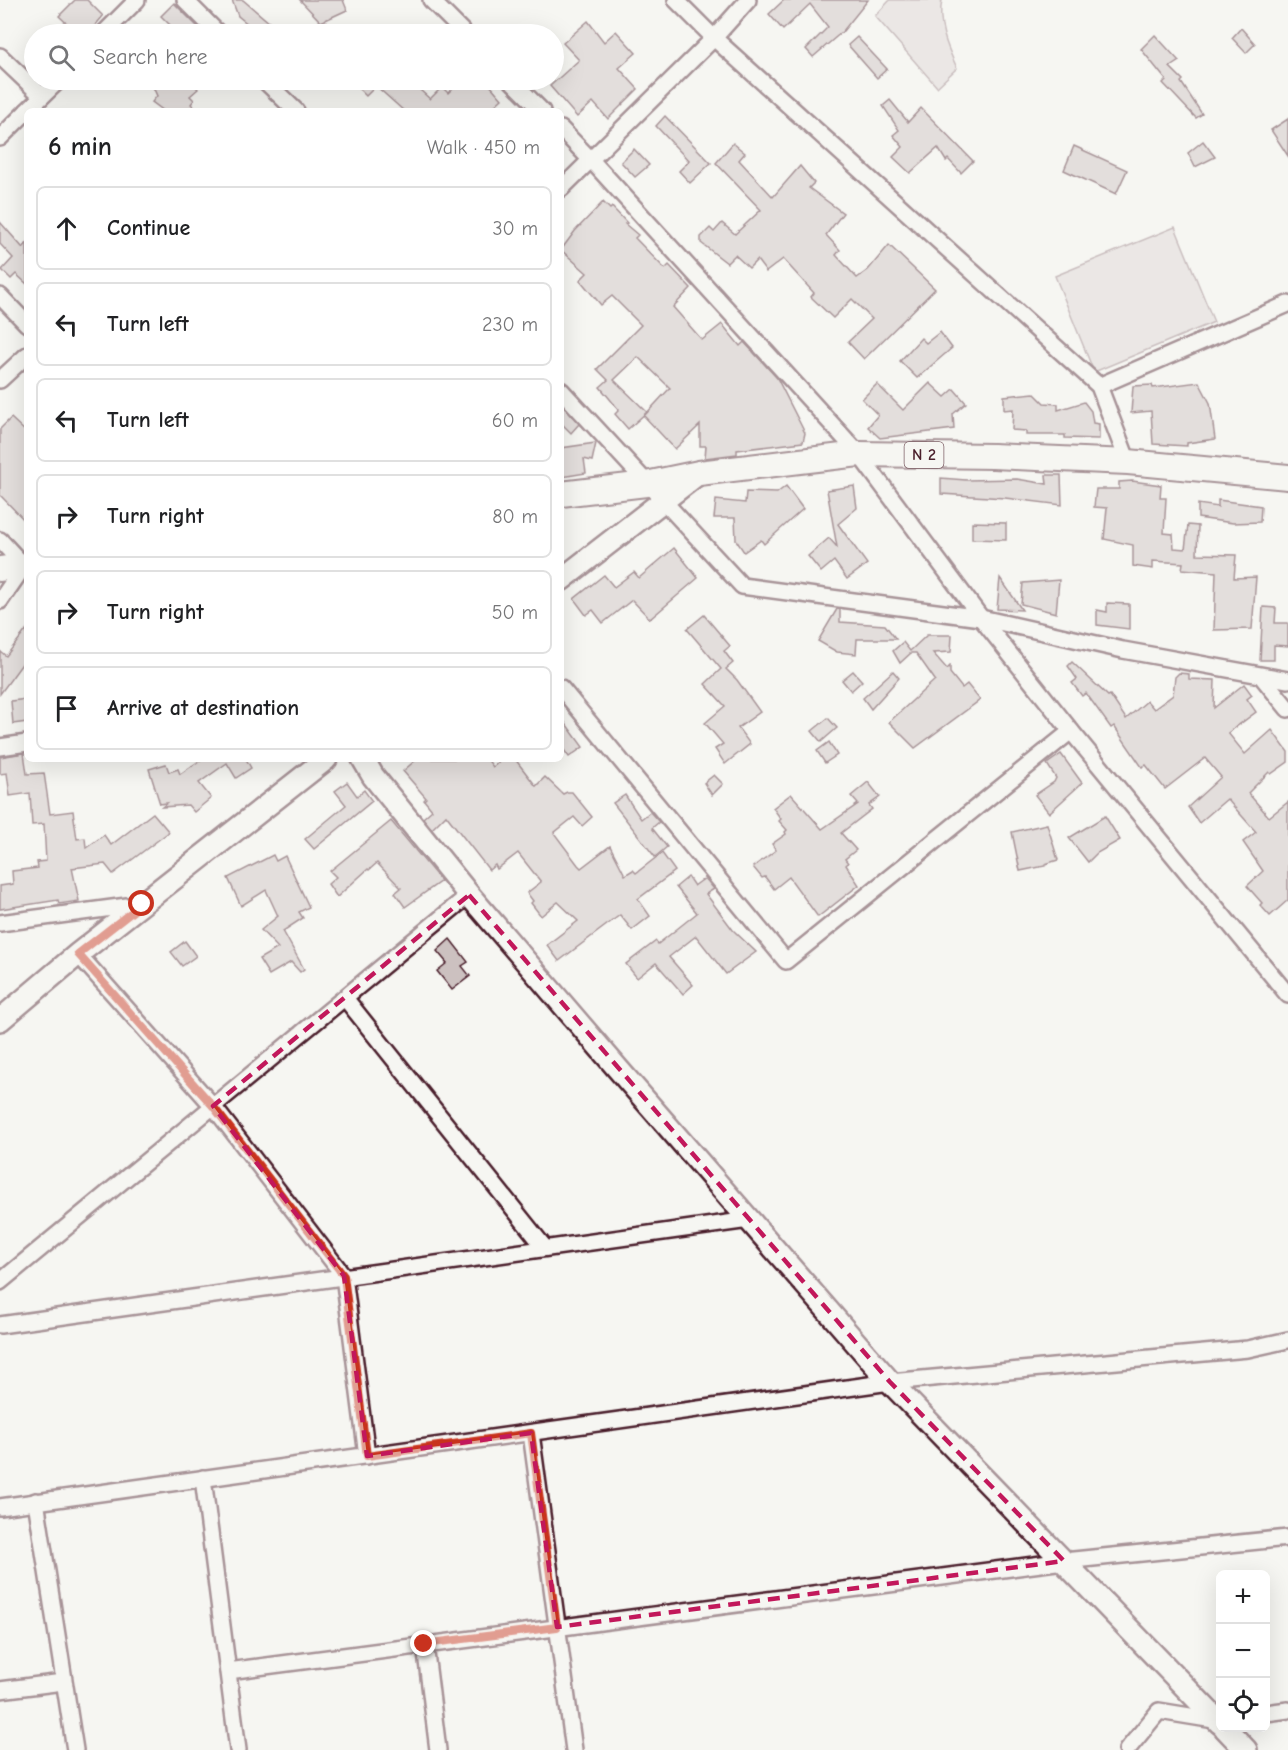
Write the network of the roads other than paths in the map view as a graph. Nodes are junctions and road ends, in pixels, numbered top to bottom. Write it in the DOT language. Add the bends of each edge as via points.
graph roads {
  1 [pos="137,0"];
  2 [pos="185,0"];
  3 [pos="431,0"];
  4 [pos="676,0"];
  5 [pos="748,0"];
  6 [pos="113,24"];
  7 [pos="209,24"];
  8 [pos="455,24"];
  9 [pos="714,38"];
  10 [pos="0,56"];
  11 [pos="24,79"];
  12 [pos="36,90"];
  13 [pos="48,90"];
  14 [pos="273,90"];
  15 [pos="521,90"];
  16 [pos="42,96"];
  17 [pos="30,108"];
  18 [pos="289,108"];
  19 [pos="539,108"];
  20 [pos="24,114"];
  21 [pos="564,132"];
  22 [pos="0,138"];
  23 [pos="591,160"];
  24 [pos="564,186"];
  25 [pos="0,296"];
  26 [pos="1288,304"];
  27 [pos="24,321"];
  28 [pos="24,357"];
  29 [pos="0,380"];
  30 [pos="1099,386"];
  31 [pos="564,393"];
  32 [pos="859,454"];
  33 [pos="1128,462"];
  34 [pos="699,473"];
  35 [pos="1288,477"];
  36 [pos="646,484"];
  37 [pos="564,494"];
  38 [pos="664,501"];
  39 [pos="0,540"];
  40 [pos="24,564"];
  41 [pos="24,566"];
  42 [pos="0,569"];
  43 [pos="24,569"];
  44 [pos="564,578"];
  45 [pos="0,601"];
  46 [pos="981,618"];
  47 [pos="1262,677"];
  48 [pos="1288,680"];
  49 [pos="564,692"];
  50 [pos="1288,709"];
  51 [pos="1071,731"];
  52 [pos="24,743"];
  53 [pos="0,747"];
  54 [pos="322,762"];
  55 [pos="365,762"];
  56 [pos="469,895"];
  57 [pos="142,904"];
  58 [pos="0,923"];
  59 [pos="78,954"];
  60 [pos="1288,995"];
  61 [pos="345,998"];
  62 [pos="0,1020"];
  63 [pos="213,1106"];
  64 [pos="749,1220"];
  65 [pos="545,1248"];
  66 [pos="344,1276"];
  67 [pos="0,1282"];
  68 [pos="0,1324"];
  69 [pos="1288,1340"];
  70 [pos="890,1382"];
  71 [pos="531,1433"];
  72 [pos="367,1456"];
  73 [pos="202,1478"];
  74 [pos="36,1501"];
  75 [pos="0,1507"];
  76 [pos="1288,1538"];
  77 [pos="1064,1561"];
  78 [pos="557,1627"];
  79 [pos="424,1644"];
  80 [pos="228,1671"];
  81 [pos="63,1682"];
  82 [pos="0,1690"];
  83 [pos="1288,1710"];
  84 [pos="1270,1712"];
  85 [pos="1216,1718"];
  86 [pos="1216,1722"];
  87 [pos="1229,1732"];
  88 [pos="75,1750"];
  89 [pos="238,1750"];
  90 [pos="438,1750"];
  91 [pos="574,1750"];
  92 [pos="1127,1750"];
  93 [pos="1246,1750"];
  1 -- 6 [label="street"];
  2 -- 7 [label="street"];
  3 -- 8 [label="street"];
  4 -- 9 [label="street"];
  5 -- 9 [label="street"];
  9 -- 23 [label="street"];
  9 -- 30 [label="street"];
  10 -- 11 [label="street"];
  12 -- 16 [label="street"];
  13 -- 16 [label="street"];
  14 -- 18 [label="street"];
  15 -- 19 [label="street"];
  16 -- 17 [label="street"];
  20 -- 22 [label="street"];
  21 -- 23 [label="street"];
  23 -- 24 [label="street"];
  23 -- 32 [label="street"];
  25 -- 27 [label="street"];
  26 -- 30 [label="street"];
  28 -- 29 [label="street"];
  30 -- 33 [label="street"];
  31 -- 36 [label="street"];
  32 -- 33 [label="main road, N 2"];
  32 -- 34 [label="main road, N 2"];
  32 -- 46 [label="street"];
  33 -- 35 [label="main road, N 2"];
  34 -- 36 [label="main road, N 2"];
  34 -- 38 [label="street"];
  36 -- 37 [label="main road, N 2"];
  36 -- 38 [label="street"];
  38 -- 44 [label="street"];
  38 -- 46 [label="street" via="742,586"];
  39 -- 40 [label="street"];
  41 -- 42 [label="main road"];
  43 -- 45 [label="street"];
  46 -- 47 [label="street"];
  46 -- 51 [label="street"];
  47 -- 48 [label="street"];
  47 -- 50 [label="street"];
  49 -- 51 [label="street" via="786,961"];
  51 -- 60 [label="street"];
  52 -- 53 [label="street"];
  54 -- 57 [label="street"];
  55 -- 56 [label="street"];
  56 -- 61 [label="street"];
  56 -- 64 [label="street"];
  57 -- 58 [label="street"];
  57 -- 59 [label="street"];
  59 -- 62 [label="street"];
  59 -- 63 [label="street"];
  61 -- 63 [label="street"];
  61 -- 65 [label="street"];
  63 -- 66 [label="street"];
  63 -- 67 [label="street"];
  64 -- 65 [label="street"];
  64 -- 70 [label="street"];
  65 -- 66 [label="street"];
  66 -- 68 [label="street"];
  66 -- 72 [label="street"];
  69 -- 70 [label="street" via="1248,1349"];
  70 -- 71 [label="street"];
  70 -- 77 [label="street"];
  71 -- 72 [label="street"];
  71 -- 78 [label="street"];
  72 -- 73 [label="street"];
  73 -- 74 [label="street"];
  73 -- 80 [label="street"];
  74 -- 75 [label="street"];
  74 -- 81 [label="street"];
  76 -- 77 [label="street"];
  77 -- 78 [label="street"];
  77 -- 85 [label="street"];
  78 -- 79 [label="street"];
  78 -- 91 [label="street"];
  79 -- 80 [label="street"];
  79 -- 90 [label="street"];
  80 -- 89 [label="street"];
  81 -- 82 [label="street"];
  81 -- 88 [label="street"];
  83 -- 84 [label="street"];
  86 -- 92 [label="street" via="1159,1711"];
  87 -- 93 [label="street"];
}
